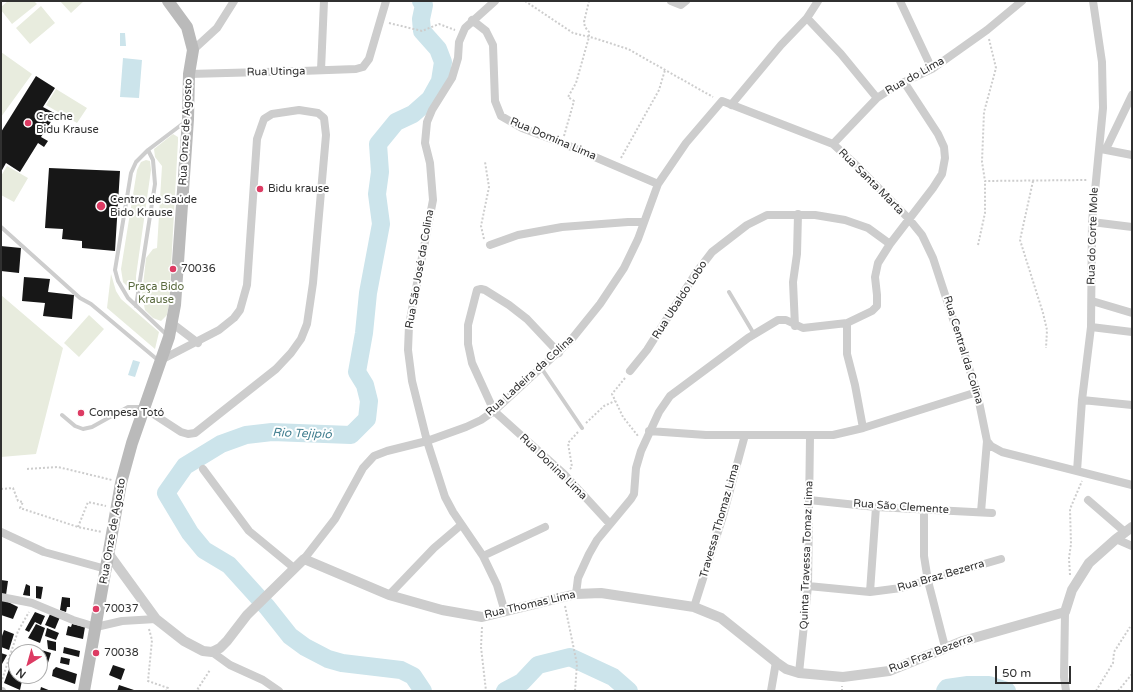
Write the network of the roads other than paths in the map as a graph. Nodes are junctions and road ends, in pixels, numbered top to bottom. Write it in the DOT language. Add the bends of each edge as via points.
graph roads {
  1 [pos="168,1"];
  2 [pos="234,1"];
  3 [pos="324,1"];
  4 [pos="386,1"];
  5 [pos="495,1"];
  6 [pos="671,1"];
  7 [pos="686,1"];
  8 [pos="818,1"];
  9 [pos="900,1"];
  10 [pos="1022,1"];
  11 [pos="1093,1"];
  12 [pos="806,18"];
  13 [pos="472,20"];
  14 [pos="193,50"];
  15 [pos="932,69"];
  16 [pos="321,70"];
  17 [pos="189,74"];
  18 [pos="904,82"];
  19 [pos="1132,95"];
  20 [pos="877,98"];
  21 [pos="731,105"];
  22 [pos="188,119"];
  23 [pos="833,144"];
  24 [pos="1103,149"];
  25 [pos="148,150"];
  26 [pos="1132,155"];
  27 [pos="658,184"];
  28 [pos="798,214"];
  29 [pos="909,220"];
  30 [pos="643,222"];
  31 [pos="1092,222"];
  32 [pos="1,227"];
  33 [pos="1132,227"];
  34 [pos="890,244"];
  35 [pos="490,245"];
  36 [pos="729,292"];
  37 [pos="1092,301"];
  38 [pos="136,306"];
  39 [pos="1132,313"];
  40 [pos="847,323"];
  41 [pos="172,324"];
  42 [pos="795,326"];
  43 [pos="1091,327"];
  44 [pos="1132,332"];
  45 [pos="754,334"];
  46 [pos="169,337"];
  47 [pos="198,343"];
  48 [pos="559,353"];
  49 [pos="161,361"];
  50 [pos="542,369"];
  51 [pos="630,371"];
  52 [pos="977,392"];
  53 [pos="1082,400"];
  54 [pos="1132,405"];
  55 [pos="144,408"];
  56 [pos="494,411"];
  57 [pos="62,415"];
  58 [pos="582,428"];
  59 [pos="863,428"];
  60 [pos="649,431"];
  61 [pos="745,435"];
  62 [pos="810,436"];
  63 [pos="427,441"];
  64 [pos="987,441"];
  65 [pos="203,469"];
  66 [pos="1081,472"];
  67 [pos="1132,485"];
  68 [pos="809,500"];
  69 [pos="1088,500"];
  70 [pos="876,507"];
  71 [pos="924,511"];
  72 [pos="981,512"];
  73 [pos="992,512"];
  74 [pos="610,524"];
  75 [pos="461,525"];
  76 [pos="544,527"];
  77 [pos="1128,530"];
  78 [pos="1,532"];
  79 [pos="1116,538"];
  80 [pos="1132,546"];
  81 [pos="108,552"];
  82 [pos="483,556"];
  83 [pos="304,559"];
  84 [pos="1001,559"];
  85 [pos="294,568"];
  86 [pos="106,569"];
  87 [pos="928,581"];
  88 [pos="808,586"];
  89 [pos="870,592"];
  90 [pos="576,594"];
  91 [pos="390,595"];
  92 [pos="1,597"];
  93 [pos="694,607"];
  94 [pos="505,612"];
  95 [pos="1065,612"];
  96 [pos="154,620"];
  97 [pos="96,627"];
  98 [pos="945,647"];
  99 [pos="212,652"];
  100 [pos="776,662"];
  101 [pos="799,673"];
  102 [pos="84,691"];
  103 [pos="279,691"];
  104 [pos="771,691"];
  105 [pos="1066,691"];
  1 -- 14 [label="main road, Rua Onze de Agosto" via="187,27"];
  2 -- 14 [label="street" via="217,28"];
  3 -- 16 [label="street"];
  4 -- 16 [label="street, Rua Utinga" via="369,59 362,67"];
  5 -- 13 [label="street, Rua São José da Colina"];
  6 -- 7 [label="street" via="681,5"];
  8 -- 12 [label="street"];
  9 -- 15 [label="street"];
  10 -- 15 [label="street, Rua do Lima" via="987,30"];
  11 -- 24 [label="street, Rua do Corte Mole" via="1102,62"];
  12 -- 20 [label="street" via="841,54"];
  12 -- 21 [label="street"];
  13 -- 27 [label="street, Rua Domina Lima" via="486,31 493,45 495,101 501,116 522,128"];
  13 -- 63 [label="street, Rua São José da Colina" via="462,34 454,73 427,122 425,143 430,163 432,200 409,325 409,365"];
  14 -- 17 [label="main road, Rua Onze de Agosto"];
  15 -- 18 [label="street, Rua do Lima"];
  16 -- 17 [label="street, Rua Utinga"];
  17 -- 22 [label="main road, Rua Onze de Agosto"];
  18 -- 20 [label="street, Rua do Lima"];
  18 -- 29 [label="street" via="938,134 944,147 945,158 942,174"];
  19 -- 24 [label="street"];
  20 -- 23 [label="street, Rua do Lima"];
  21 -- 23 [label="street"];
  21 -- 27 [label="street, Rua Ladeira da Colina" via="722,101 686,143"];
  22 -- 25 [label="lane"];
  22 -- 41 [label="main road, Rua Onze de Agosto"];
  23 -- 29 [label="street, Rua Santa Marta"];
  24 -- 26 [label="street"];
  24 -- 31 [label="street, Rua do Corte Mole" via="1095,180"];
  25 -- 38 [label="lane" via="154,160 155,184"];
  25 -- 38 [label="lane" via="136,162 131,173 115,270 124,291"];
  27 -- 30 [label="street, Rua Ladeira da Colina"];
  28 -- 34 [label="street, Rua Ubaldo Lobo" via="845,220 868,228"];
  28 -- 42 [label="street" via="798,254 793,282"];
  28 -- 51 [label="street, Rua Ubaldo Lobo" via="767,215 747,225 712,252 647,350"];
  29 -- 34 [label="street"];
  29 -- 52 [label="street, Rua Central da Colina" via="922,235 933,258"];
  30 -- 35 [label="street" via="549,229 508,238"];
  30 -- 48 [label="street, Rua Ladeira da Colina" via="624,268 584,326"];
  31 -- 33 [label="street"];
  31 -- 37 [label="street, Rua do Corte Mole"];
  32 -- 49 [label="lane" via="80,298 91,304"];
  34 -- 40 [label="street" via="876,269 877,306"];
  36 -- 45 [label="lane"];
  37 -- 39 [label="street"];
  37 -- 43 [label="street, Rua do Corte Mole"];
  38 -- 46 [label="lane"];
  40 -- 42 [label="street" via="808,328"];
  40 -- 59 [label="street" via="847,354"];
  41 -- 46 [label="main road, Rua Onze de Agosto"];
  41 -- 47 [label="street"];
  42 -- 45 [label="street" via="786,320 778,320"];
  43 -- 44 [label="street"];
  43 -- 53 [label="street, Rua do Corte Mole"];
  45 -- 60 [label="street" via="670,396"];
  46 -- 49 [label="main road, Rua Onze de Agosto"];
  47 -- 49 [label="street"];
  47 -- 55 [label="street" via="228,324 244,301 257,139 264,119 272,114 308,110 318,113 324,118 326,126 313,282 307,324 301,339 276,369 195,433 181,432"];
  48 -- 50 [label="street, Rua Ladeira da Colina"];
  48 -- 56 [label="street" via="527,319 479,288 475,294 468,325 468,344 472,363"];
  49 -- 55 [label="main road, Rua Onze de Agosto"];
  50 -- 56 [label="street, Rua Ladeira da Colina"];
  50 -- 58 [label="lane"];
  52 -- 59 [label="street"];
  52 -- 64 [label="street, Rua Central da Colina"];
  53 -- 54 [label="street"];
  53 -- 66 [label="street, Rua do Corte Mole"];
  55 -- 57 [label="lane" via="128,407 92,427 83,429"];
  55 -- 81 [label="main road, Rua Onze de Agosto" via="121,483"];
  56 -- 63 [label="street, Rua Ladeira da Colina" via="466,427"];
  56 -- 74 [label="street, Rua Donina Lima" via="564,474"];
  59 -- 62 [label="street" via="833,435"];
  60 -- 61 [label="street" via="706,436"];
  60 -- 74 [label="street" via="638,458 634,494"];
  61 -- 62 [label="street"];
  61 -- 93 [label="street, Travessa Thomaz Lima"];
  62 -- 68 [label="street, Quinta Travessa Tomaz Lima"];
  63 -- 75 [label="street, Rua São José da Colina" via="445,497"];
  63 -- 83 [label="street, Rua Ladeira da Colina" via="380,453 369,461 360,473 345,505"];
  64 -- 66 [label="street" via="1002,452"];
  64 -- 72 [label="street, Rua Central da Colina"];
  65 -- 85 [label="street" via="249,531"];
  66 -- 67 [label="street"];
  68 -- 70 [label="street, Rua São Clemente"];
  68 -- 88 [label="street, Quinta Travessa Tomaz Lima"];
  69 -- 77 [label="street"];
  70 -- 71 [label="street, Rua São Clemente"];
  70 -- 89 [label="street"];
  71 -- 72 [label="street, Rua São Clemente"];
  71 -- 87 [label="street" via="924,556"];
  72 -- 73 [label="street, Rua São Clemente"];
  74 -- 90 [label="street" via="589,554 578,578"];
  75 -- 82 [label="street, Rua São José da Colina"];
  75 -- 91 [label="street" via="434,548"];
  76 -- 82 [label="street"];
  77 -- 79 [label="street"];
  78 -- 86 [label="street" via="44,552"];
  79 -- 80 [label="street"];
  79 -- 95 [label="street" via="1089,563 1072,590"];
  81 -- 86 [label="main road, Rua Onze de Agosto"];
  81 -- 96 [label="street"];
  82 -- 94 [label="street, Rua São José da Colina" via="497,585"];
  83 -- 85 [label="street"];
  83 -- 91 [label="street, Rua Thomas Lima"];
  84 -- 87 [label="street, Rua Braz Bezerra"];
  85 -- 99 [label="street" via="247,615 227,641"];
  86 -- 97 [label="main road, Rua Onze de Agosto"];
  87 -- 89 [label="street, Rua Braz Bezerra"];
  87 -- 98 [label="street"];
  88 -- 89 [label="street, Rua Braz Bezerra"];
  88 -- 101 [label="street, Quinta Travessa Tomaz Lima"];
  90 -- 93 [label="street, Rua Thomas Lima" via="617,594"];
  90 -- 94 [label="street, Rua Thomas Lima"];
  91 -- 94 [label="street, Rua Thomas Lima" via="442,610 482,617"];
  92 -- 97 [label="street" via="32,603"];
  93 -- 100 [label="street, Rua Fraz Bezerra" via="721,618"];
  95 -- 98 [label="street, Rua Fraz Bezerra"];
  95 -- 105 [label="street"];
  96 -- 97 [label="street" via="122,621"];
  96 -- 99 [label="street" via="184,641 203,651"];
  97 -- 102 [label="main road, Rua Onze de Agosto"];
  98 -- 101 [label="street, Rua Fraz Bezerra" via="876,674 843,677"];
  99 -- 103 [label="street" via="230,665 263,680"];
  100 -- 101 [label="street, Rua Fraz Bezerra"];
  100 -- 104 [label="street"];
}
